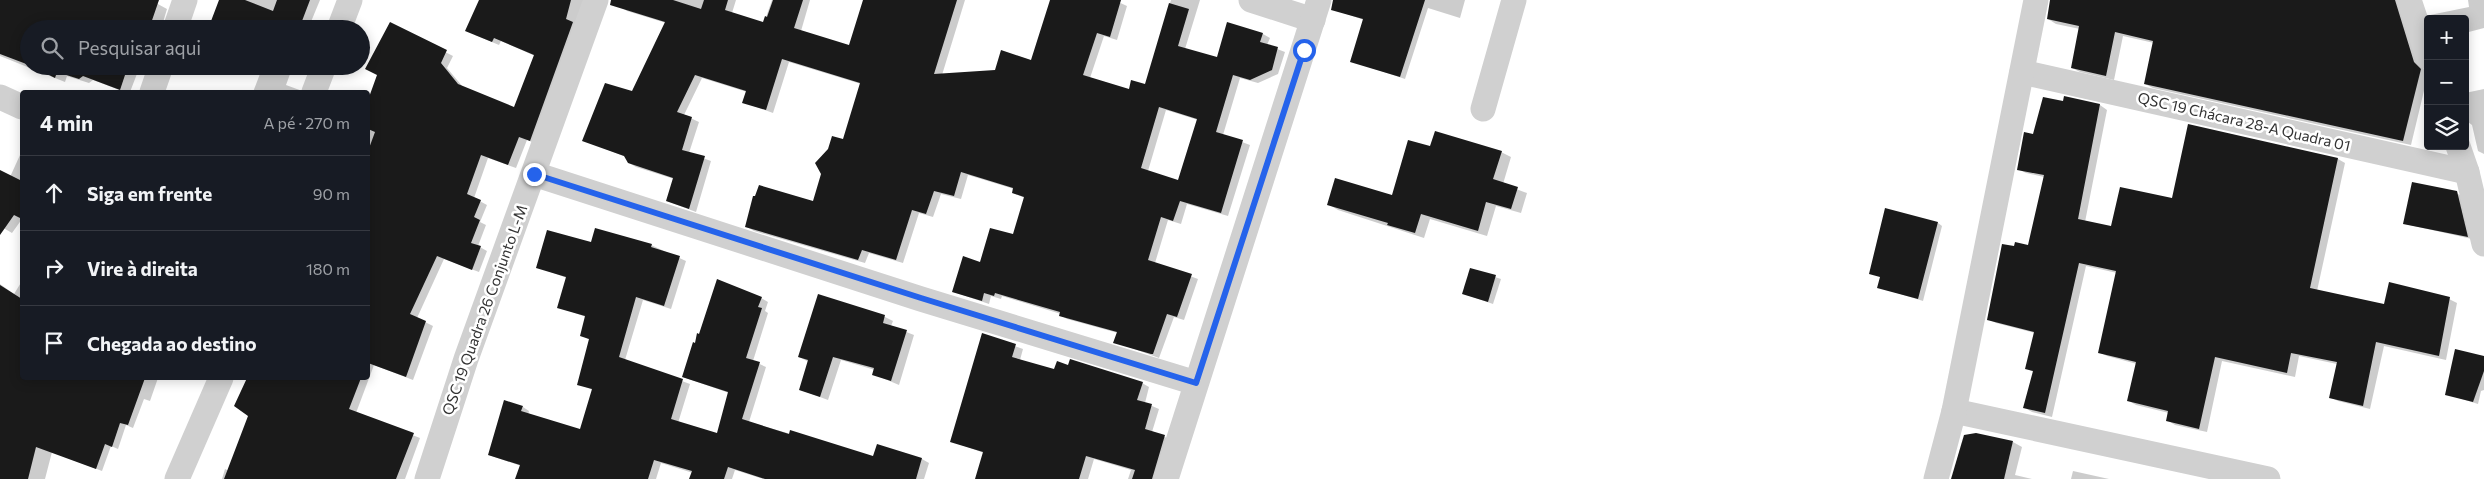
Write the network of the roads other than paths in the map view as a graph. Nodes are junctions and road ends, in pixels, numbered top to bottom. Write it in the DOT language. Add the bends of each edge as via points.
graph roads {
  1 [pos="185,0"];
  2 [pos="350,0"];
  3 [pos="596,0"];
  4 [pos="1250,0"];
  5 [pos="1514,0"];
  6 [pos="2036,0"];
  7 [pos="2409,0"];
  8 [pos="1316,10"];
  9 [pos="178,20"];
  10 [pos="342,20"];
  11 [pos="2424,45"];
  12 [pos="2022,72"];
  13 [pos="158,75"];
  14 [pos="321,75"];
  15 [pos="153,90"];
  16 [pos="315,90"];
  17 [pos="1483,109"];
  18 [pos="2459,150"];
  19 [pos="2466,172"];
  20 [pos="534,174"];
  21 [pos="2484,244"];
  22 [pos="220,380"];
  23 [pos="1196,383"];
  24 [pos="1954,410"];
  25 [pos="177,479"];
  26 [pos="427,479"];
  27 [pos="1166,479"];
  28 [pos="1936,479"];
  29 [pos="2268,479"];
  1 -- 9 [label="street"];
  2 -- 10 [label="street"];
  3 -- 20 [label="street, QSC 19 Quadra 26 Conjunto L-M"];
  4 -- 8 [label="street"];
  5 -- 17 [label="street"];
  6 -- 12 [label="street"];
  7 -- 11 [label="street"];
  8 -- 23 [label="street"];
  12 -- 19 [label="street, QSC 19 Chácara 28-A Quadra 01"];
  12 -- 24 [label="street"];
  13 -- 15 [label="street"];
  14 -- 16 [label="street"];
  18 -- 19 [label="street"];
  19 -- 21 [label="street"];
  20 -- 23 [label="street" via="912,296"];
  20 -- 26 [label="street, QSC 19 Quadra 26 Conjunto L-M" via="466,358"];
  22 -- 25 [label="street"];
  23 -- 27 [label="street"];
  24 -- 28 [label="street"];
  24 -- 29 [label="street"];
}
